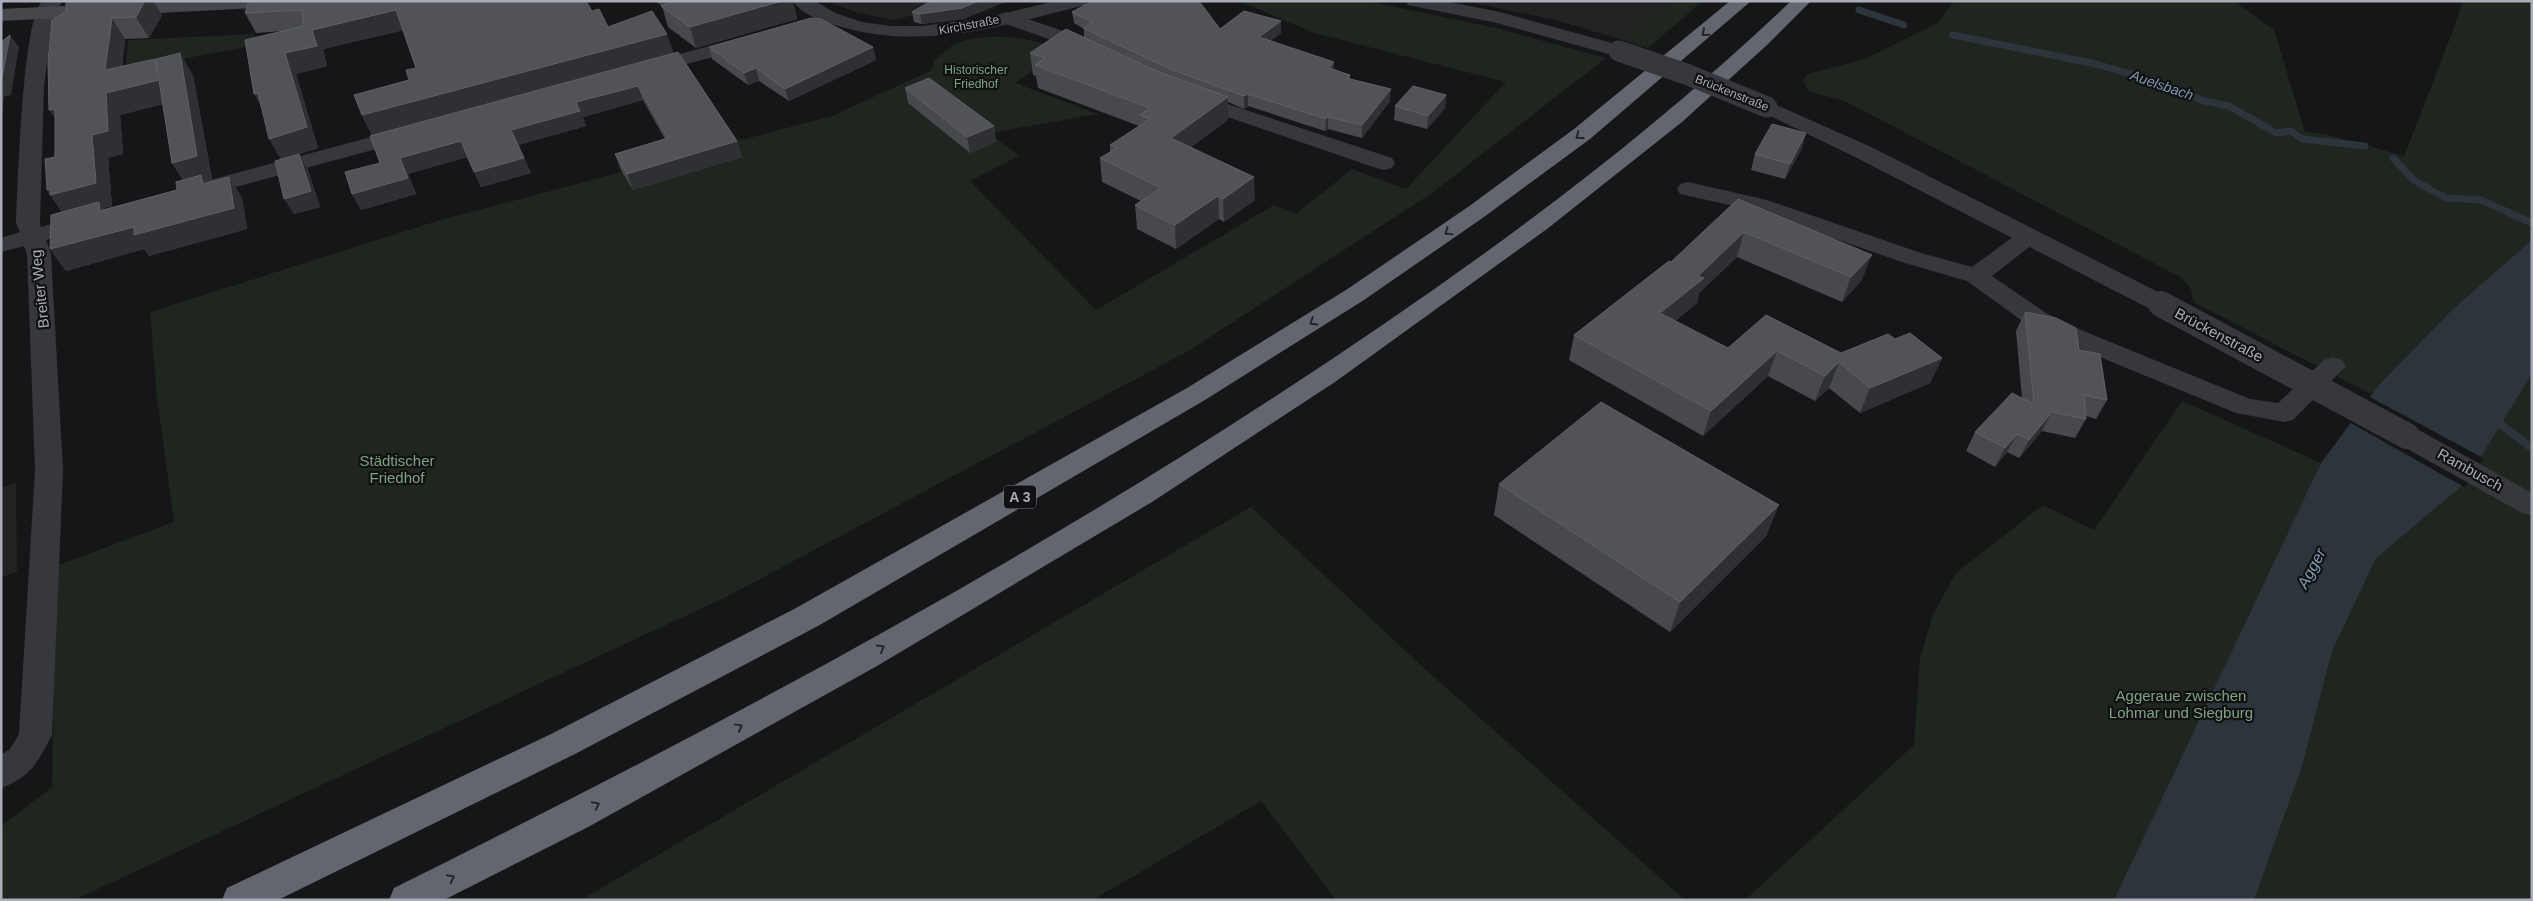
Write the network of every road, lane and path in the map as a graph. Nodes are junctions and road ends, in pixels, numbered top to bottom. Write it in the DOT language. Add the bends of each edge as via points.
graph roads {
  1 [pos="275,1"];
  2 [pos="802,1"];
  3 [pos="1078,1"];
  4 [pos="1415,1"];
  5 [pos="1742,1"];
  6 [pos="1802,1"];
  7 [pos="1447,4"];
  8 [pos="49,8"];
  9 [pos="1,15"];
  10 [pos="827,16"];
  11 [pos="1007,18"];
  12 [pos="799,27"];
  13 [pos="762,37"];
  14 [pos="1105,60"];
  15 [pos="628,74"];
  16 [pos="1180,94"];
  17 [pos="424,128"];
  18 [pos="1384,163"];
  19 [pos="1688,189"];
  20 [pos="179,195"];
  21 [pos="107,215"];
  22 [pos="33,236"];
  23 [pos="2029,236"];
  24 [pos="1,245"];
  25 [pos="1976,276"];
  26 [pos="2333,366"];
  27 [pos="2408,436"];
  28 [pos="2532,506"];
  29 [pos="1,773"];
  30 [pos="240,900"];
  31 [pos="407,900"];
  1 -- 8 [label="main road"];
  2 -- 10 [label="street, Kirchstraße"];
  3 -- 11 [label="street"];
  4 -- 7 [label="street, Brückenstraße"];
  5 -- 30 [label="highway, A 3, one-way" via="1582,134 1476,212 1355,296 1196,394 807,618 563,744"];
  31 -- 6 [label="highway, one-way" via="601,803 854,664 1059,545 1248,429 1399,326 1637,150 1728,73"];
  7 -- 23 [label="street, Brückenstraße, bridge" via="1619,51 1767,106"];
  8 -- 9 [label="main road"];
  8 -- 22 [label="street, Breiter Weg" via="34,86 28,223"];
  10 -- 11 [label="street, Kirchstraße" via="874,29 930,32 963,29"];
  10 -- 12 [label="street"];
  11 -- 14 [label="street, Kirchstraße" via="1053,34"];
  13 -- 15 [label="street"];
  16 -- 18 [label="street"];
  17 -- 20 [label="street"];
  19 -- 25 [label="street" via="1759,206"];
  21 -- 22 [label="street"];
  22 -- 24 [label="street"];
  22 -- 29 [label="street, Breiter Weg" via="39,254 49,470 35,735 22,759"];
  23 -- 25 [label="street"];
  23 -- 27 [label="street, Brückenstraße, bridge"];
  25 -- 26 [label="street" via="2037,319 2072,336 2245,406 2284,413"];
  27 -- 28 [label="street, Rambusch"];
}
